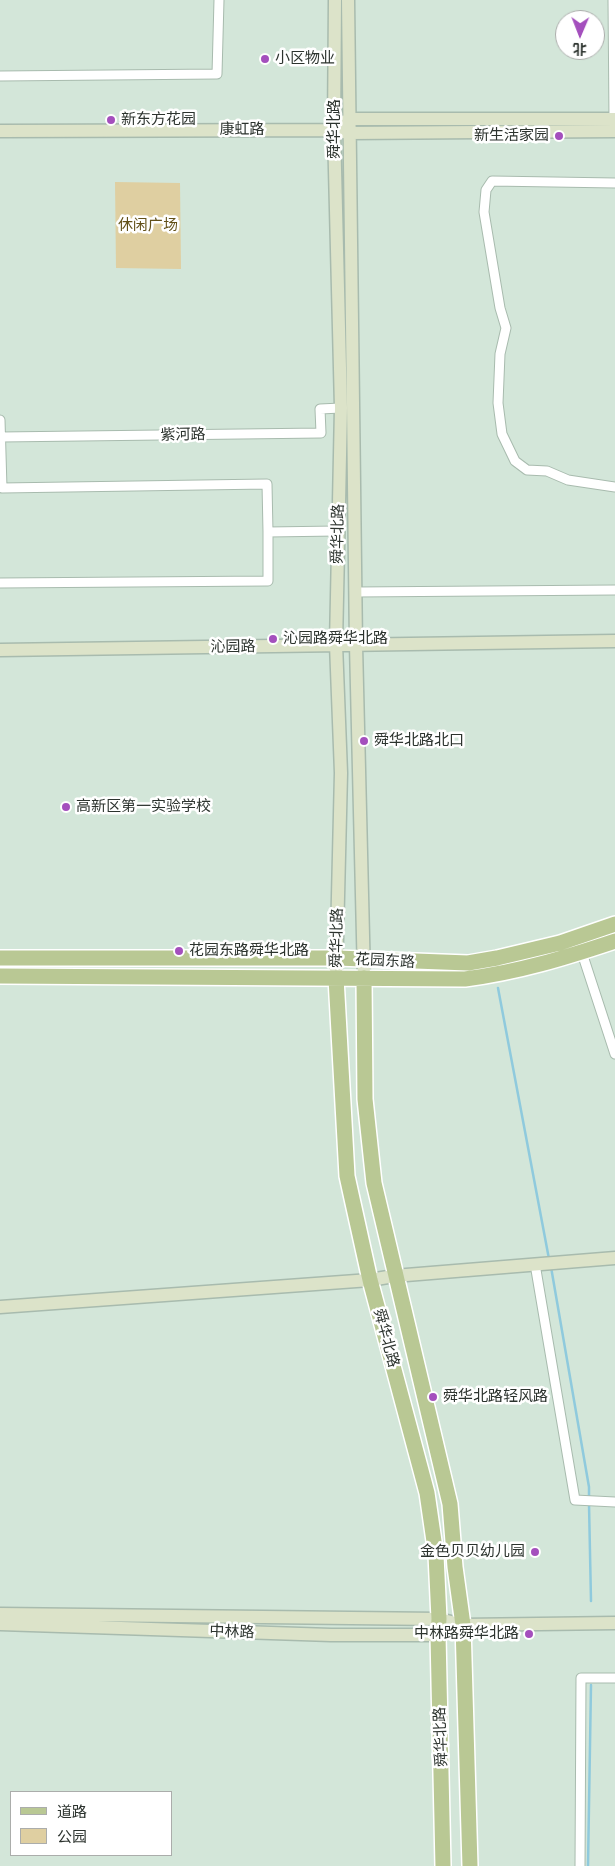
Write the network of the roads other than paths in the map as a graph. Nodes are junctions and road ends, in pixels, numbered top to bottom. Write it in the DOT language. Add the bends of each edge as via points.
graph roads {
  1 [pos="219,0"];
  2 [pos="335,0"];
  3 [pos="348,0"];
  4 [pos="613,0"];
  5 [pos="0,76"];
  6 [pos="349,119"];
  7 [pos="615,123"];
  8 [pos="334,130"];
  9 [pos="0,131"];
  10 [pos="349,133"];
  11 [pos="615,182"];
  12 [pos="341,408"];
  13 [pos="0,420"];
  14 [pos="0,437"];
  15 [pos="615,487"];
  16 [pos="268,532"];
  17 [pos="337,532"];
  18 [pos="0,583"];
  19 [pos="615,590"];
  20 [pos="356,592"];
  21 [pos="615,642"];
  22 [pos="336,644"];
  23 [pos="356,645"];
  24 [pos="0,650"];
  25 [pos="615,924"];
  26 [pos="615,941"];
  27 [pos="582,953"];
  28 [pos="0,958"];
  29 [pos="337,958"];
  30 [pos="362,960"];
  31 [pos="0,976"];
  32 [pos="336,978"];
  33 [pos="364,978"];
  34 [pos="615,1054"];
  35 [pos="615,1258"];
  36 [pos="545,1264"];
  37 [pos="394,1276"];
  38 [pos="370,1280"];
  39 [pos="0,1307"];
  40 [pos="615,1502"];
  41 [pos="0,1614"];
  42 [pos="439,1619"];
  43 [pos="615,1623"];
  44 [pos="0,1624"];
  45 [pos="463,1625"];
  46 [pos="438,1635"];
  47 [pos="615,1678"];
  48 [pos="442,1866"];
  49 [pos="470,1866"];
  50 [pos="580,1866"];
  1 -- 5 [label="street" via="217,74"];
  2 -- 8 [label="main road, 舜华北路"];
  3 -- 6 [label="main road, 舜华北路"];
  4 -- 7 [label="street"];
  6 -- 7 [label="main road"];
  6 -- 8 [label="main road"];
  6 -- 10 [label="main road, 舜华北路"];
  7 -- 10 [label="main road, 康虹路"];
  8 -- 9 [label="main road, 康虹路"];
  8 -- 10 [label="main road, 康虹路"];
  8 -- 12 [label="main road, 舜华北路"];
  10 -- 20 [label="main road, 舜华北路"];
  11 -- 15 [label="street" via="492,181 486,190 484,212 506,328 500,354 498,396 502,434 515,462 527,470 547,471 568,480"];
  12 -- 14 [label="street, 紫河路" via="320,409 321,433"];
  12 -- 17 [label="main road, 舜华北路"];
  13 -- 14 [label="street"];
  14 -- 16 [label="street" via="2,488 267,484"];
  16 -- 17 [label="street"];
  16 -- 18 [label="street" via="268,581"];
  17 -- 22 [label="main road, 舜华北路"];
  19 -- 20 [label="street"];
  20 -- 23 [label="main road, 舜华北路"];
  21 -- 23 [label="main road, 沁园路"];
  22 -- 23 [label="main road, 沁园路"];
  22 -- 24 [label="main road, 沁园路"];
  22 -- 29 [label="main road, 舜华北路" via="341,773"];
  23 -- 30 [label="main road, 舜华北路"];
  25 -- 30 [label="main road, 花园东路" via="560,943 468,963"];
  26 -- 27 [label="main road, 花园东路"];
  27 -- 33 [label="main road, 花园东路" via="498,975 464,979"];
  27 -- 34 [label="street"];
  28 -- 29 [label="main road, 花园东路"];
  29 -- 30 [label="main road, 花园东路"];
  29 -- 32 [label="main road, 舜华北路"];
  30 -- 33 [label="main road, 舜华北路"];
  31 -- 32 [label="main road, 花园东路"];
  32 -- 33 [label="main road, 花园东路"];
  32 -- 38 [label="main road, 舜华北路" via="347,1176"];
  33 -- 37 [label="main road, 舜华北路" via="365,1099 374,1183"];
  35 -- 36 [label="main road"];
  36 -- 37 [label="main road"];
  36 -- 40 [label="street" via="575,1500"];
  37 -- 38 [label="main road"];
  37 -- 45 [label="main road, 舜华北路" via="450,1504"];
  38 -- 39 [label="main road"];
  38 -- 42 [label="main road, 舜华北路" via="427,1493 436,1555"];
  41 -- 42 [label="main road, 中林路"];
  42 -- 45 [label="main road, 中林路"];
  42 -- 46 [label="main road, 舜华北路"];
  43 -- 45 [label="main road, 中林路"];
  44 -- 46 [label="main road, 中林路" via="331,1635"];
  45 -- 46 [label="main road, 中林路"];
  45 -- 49 [label="main road, 舜华北路"];
  46 -- 48 [label="main road, 舜华北路"];
  47 -- 50 [label="street" via="581,1678"];
}
